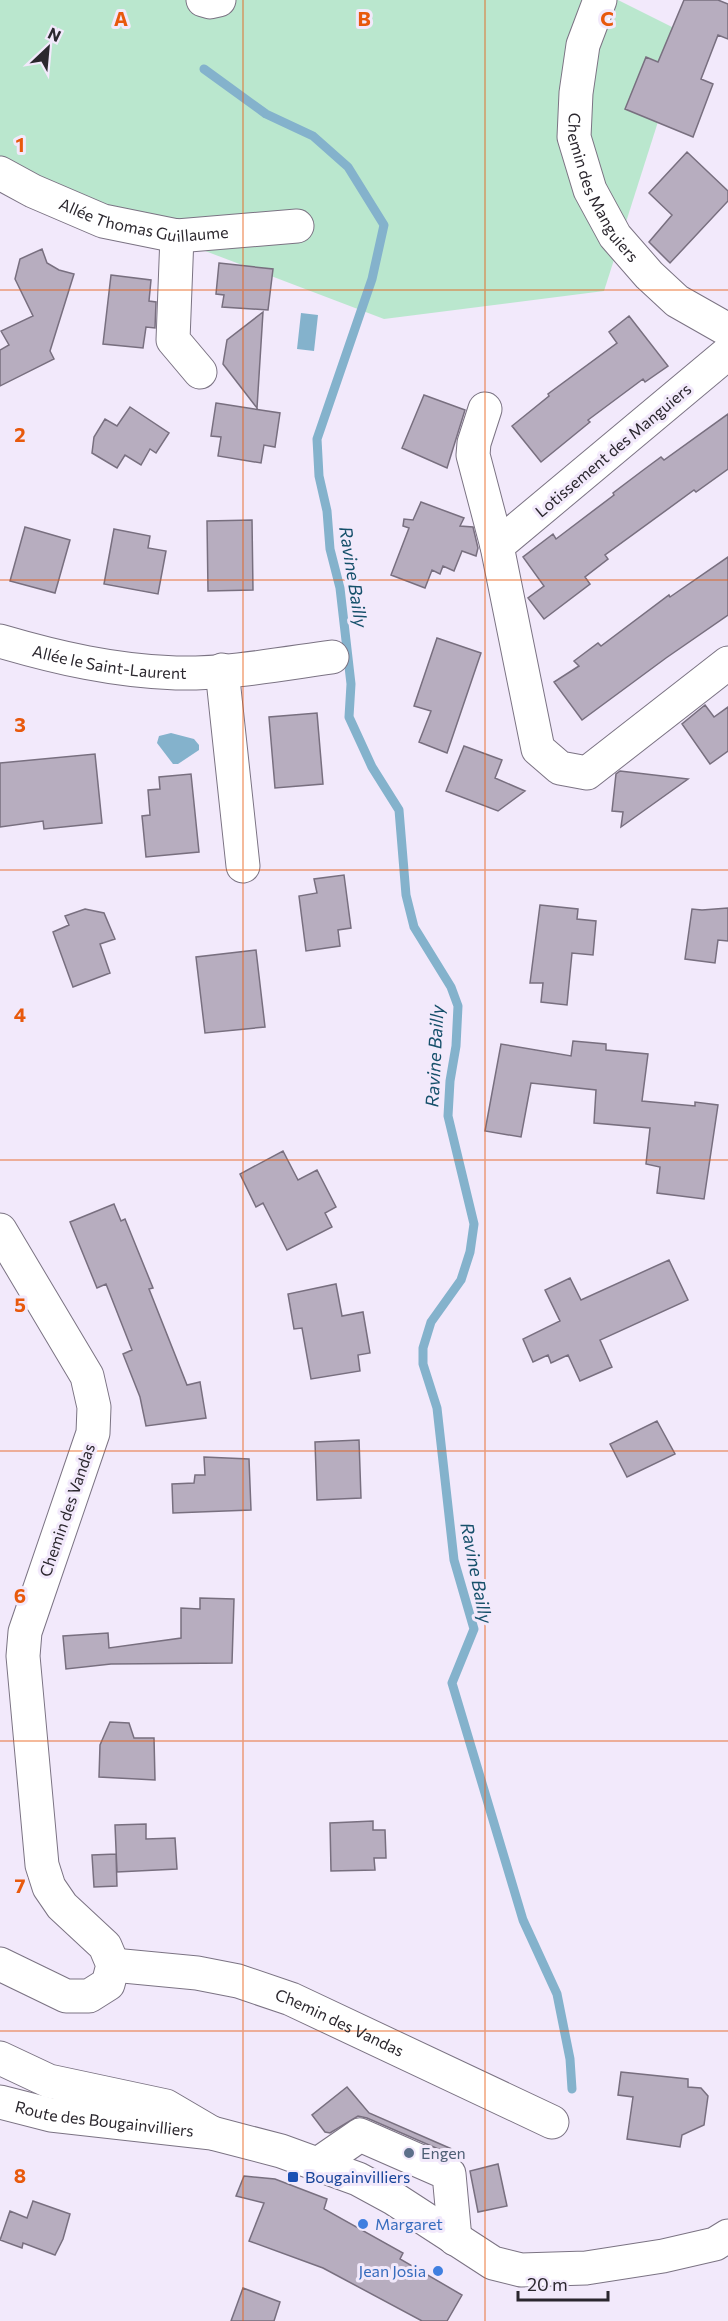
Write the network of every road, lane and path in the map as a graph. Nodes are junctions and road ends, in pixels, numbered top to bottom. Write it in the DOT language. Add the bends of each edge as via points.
graph roads {
  1 [pos="202,0"];
  2 [pos="219,0"];
  3 [pos="600,0"];
  4 [pos="0,173"];
  5 [pos="297,226"];
  6 [pos="177,236"];
  7 [pos="728,330"];
  8 [pos="728,353"];
  9 [pos="200,372"];
  10 [pos="485,409"];
  11 [pos="497,546"];
  12 [pos="0,641"];
  13 [pos="332,657"];
  14 [pos="728,663"];
  15 [pos="222,670"];
  16 [pos="243,866"];
  17 [pos="0,1230"];
  18 [pos="0,1964"];
  19 [pos="113,1965"];
  20 [pos="0,2058"];
  21 [pos="0,2102"];
  22 [pos="552,2122"];
  23 [pos="212,2133"];
  24 [pos="318,2164"];
  25 [pos="728,2236"];
  26 [pos="455,2239"];
  1 -- 2 [label="street"];
  3 -- 7 [label="street, Chemin des Manguiers" via="583,45 574,126 590,190 615,236 649,275 677,301"];
  4 -- 6 [label="street, Allée Thomas Guillaume" via="103,221"];
  5 -- 6 [label="street, Allée Thomas Guillaume"];
  6 -- 9 [label="street" via="173,340"];
  8 -- 11 [label="street, Lotissement des Manguiers"];
  10 -- 11 [label="street" via="473,455"];
  11 -- 14 [label="street" via="538,749 560,768 587,773"];
  12 -- 15 [label="street, Allée le Saint-Laurent" via="64,660 125,670"];
  13 -- 15 [label="street, Allée le Saint-Laurent"];
  15 -- 16 [label="street"];
  17 -- 19 [label="street, Chemin des Vandas" via="87,1376 94,1407 93,1433 25,1632 23,1656 42,1865 49,1887 62,1906 105,1946"];
  18 -- 19 [label="street" via="66,1996 89,1996 108,1984"];
  19 -- 22 [label="street, Chemin des Vandas" via="208,1975 291,1999"];
  20 -- 23 [label="street" via="49,2081 166,2106"];
  21 -- 23 [label="street, Route des Bougainvilliers" via="51,2115"];
  23 -- 24 [label="street"];
  24 -- 26 [label="street" via="393,2198"];
  24 -- 26 [label="street" via="360,2135 449,2174"];
  25 -- 26 [label="street" via="715,2244 663,2256 586,2268 521,2270 493,2263"];
}
